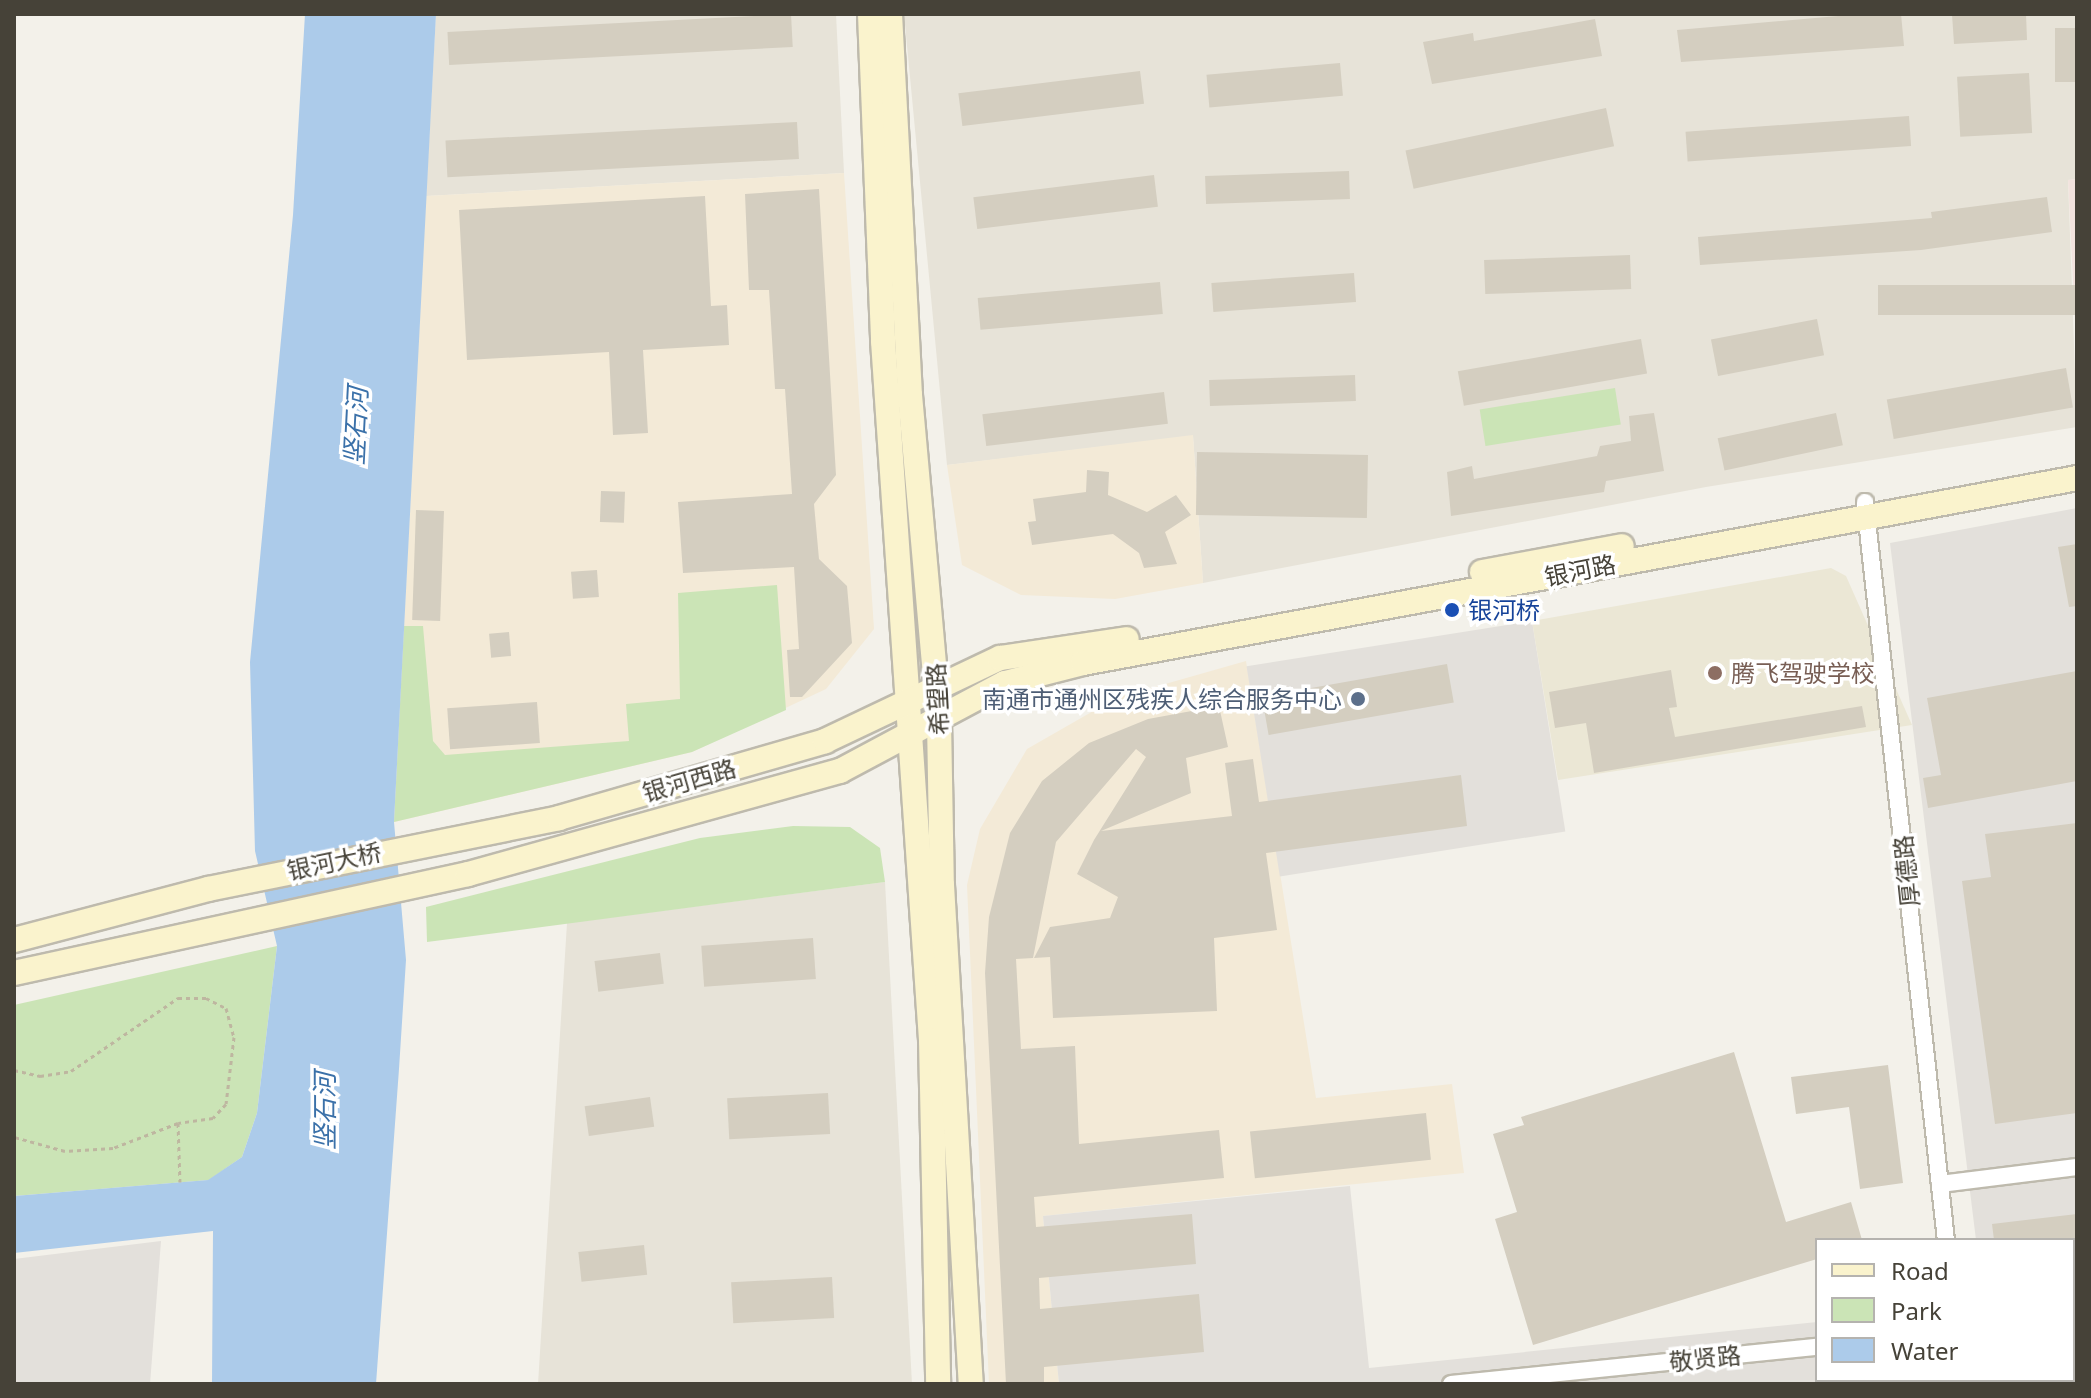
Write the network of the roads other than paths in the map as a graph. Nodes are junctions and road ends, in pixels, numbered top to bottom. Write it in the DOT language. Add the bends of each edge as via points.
graph roads {
  1 [pos="870,14"];
  2 [pos="890,14"];
  3 [pos="2077,462"];
  4 [pos="2077,478"];
  5 [pos="1866,510"];
  6 [pos="936,684"];
  7 [pos="909,700"];
  8 [pos="939,721"];
  9 [pos="909,738"];
  10 [pos="460,834"];
  11 [pos="468,874"];
  12 [pos="14,940"];
  13 [pos="14,973"];
  14 [pos="2077,1167"];
  15 [pos="1940,1184"];
  16 [pos="1946,1238"];
  17 [pos="1815,1347"];
  18 [pos="938,1384"];
  19 [pos="971,1384"];
  20 [pos="1451,1384"];
  1 -- 7 [label="main road, 希望路" via="883,341"];
  2 -- 6 [label="main road, 希望路" via="910,395"];
  3 -- 5 [label="main road, 银河路"];
  4 -- 5 [label="main road, 银河路"];
  5 -- 6 [label="main road, 银河路" via="1551,557 1157,635 1000,658"];
  5 -- 8 [label="main road, 银河路" via="1083,663 1005,683"];
  5 -- 15 [label="street, 厚德路"];
  6 -- 7 [label="main road, 银河路"];
  6 -- 8 [label="main road, 希望路"];
  7 -- 9 [label="main road, 希望路"];
  7 -- 10 [label="main road, 银河西路" via="825,741 559,818"];
  8 -- 9 [label="main road, 银河路"];
  8 -- 19 [label="main road, 希望路" via="942,885"];
  9 -- 11 [label="main road, 银河西路" via="840,771"];
  9 -- 18 [label="main road, 希望路" via="931,1040"];
  10 -- 12 [label="main road, 银河大桥" via="208,889"];
  11 -- 13 [label="main road, 银河大桥" via="218,933"];
  14 -- 15 [label="street"];
  15 -- 16 [label="street, 厚德路"];
  17 -- 20 [label="street, 敬贤路"];
}
